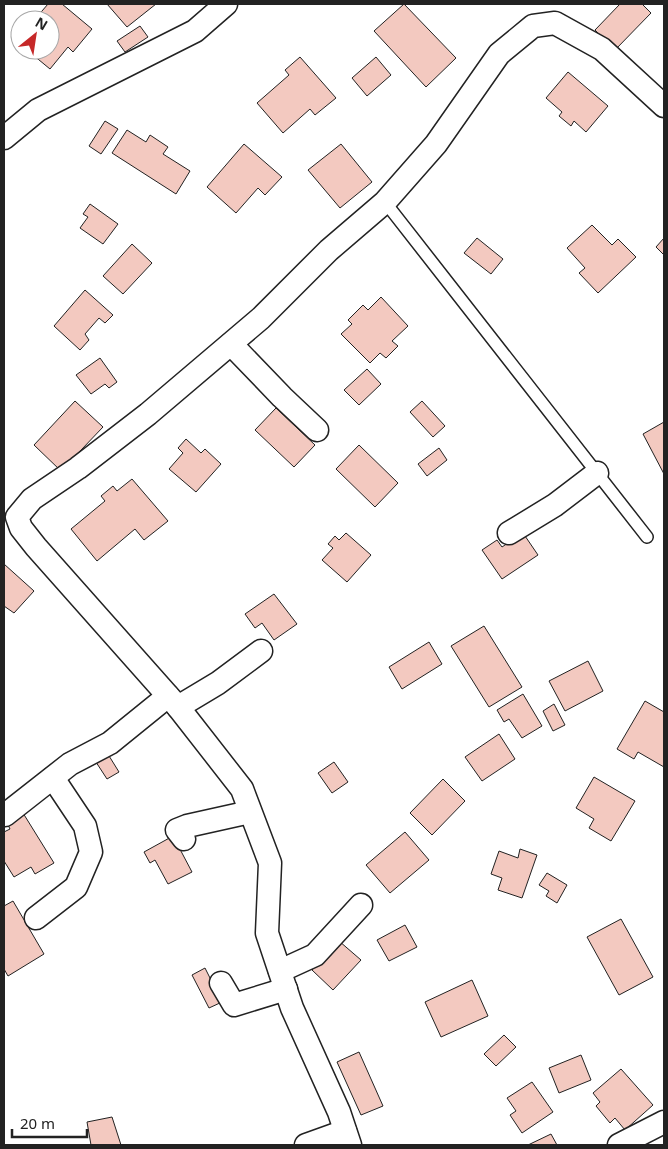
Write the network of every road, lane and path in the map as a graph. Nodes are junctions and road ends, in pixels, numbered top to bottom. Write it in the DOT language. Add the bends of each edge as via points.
graph roads {
  1 [pos="226,4"];
  2 [pos="664,106"];
  3 [pos="4,138"];
  4 [pos="385,202"];
  5 [pos="231,344"];
  6 [pos="317,430"];
  7 [pos="597,473"];
  8 [pos="509,533"];
  9 [pos="647,537"];
  10 [pos="261,651"];
  11 [pos="173,702"];
  12 [pos="52,778"];
  13 [pos="250,812"];
  14 [pos="5,815"];
  15 [pos="184,839"];
  16 [pos="361,905"];
  17 [pos="36,918"];
  18 [pos="283,980"];
  19 [pos="221,983"];
  20 [pos="664,1122"];
  21 [pos="348,1138"];
  22 [pos="306,1145"];
  23 [pos="619,1145"];
  1 -- 3 [label="street" via="195,31 38,110"];
  2 -- 4 [label="street" via="602,49 555,23 533,26 499,54 436,144"];
  4 -- 5 [label="street" via="329,250"];
  4 -- 7 [label="lane"];
  5 -- 6 [label="street"];
  5 -- 11 [label="street" via="148,414 32,499 17,517 21,528 36,547"];
  7 -- 8 [label="street" via="556,505"];
  7 -- 9 [label="lane"];
  10 -- 11 [label="street" via="218,683"];
  11 -- 12 [label="street"];
  11 -- 13 [label="street" via="242,790"];
  12 -- 14 [label="street"];
  12 -- 17 [label="street" via="85,826 91,852 76,887"];
  13 -- 15 [label="street" via="177,830"];
  13 -- 18 [label="street" via="270,863 267,933"];
  16 -- 18 [label="street" via="315,955"];
  18 -- 19 [label="street" via="234,1004"];
  18 -- 21 [label="street"];
  20 -- 23 [label="street"];
  21 -- 22 [label="street"];
}
